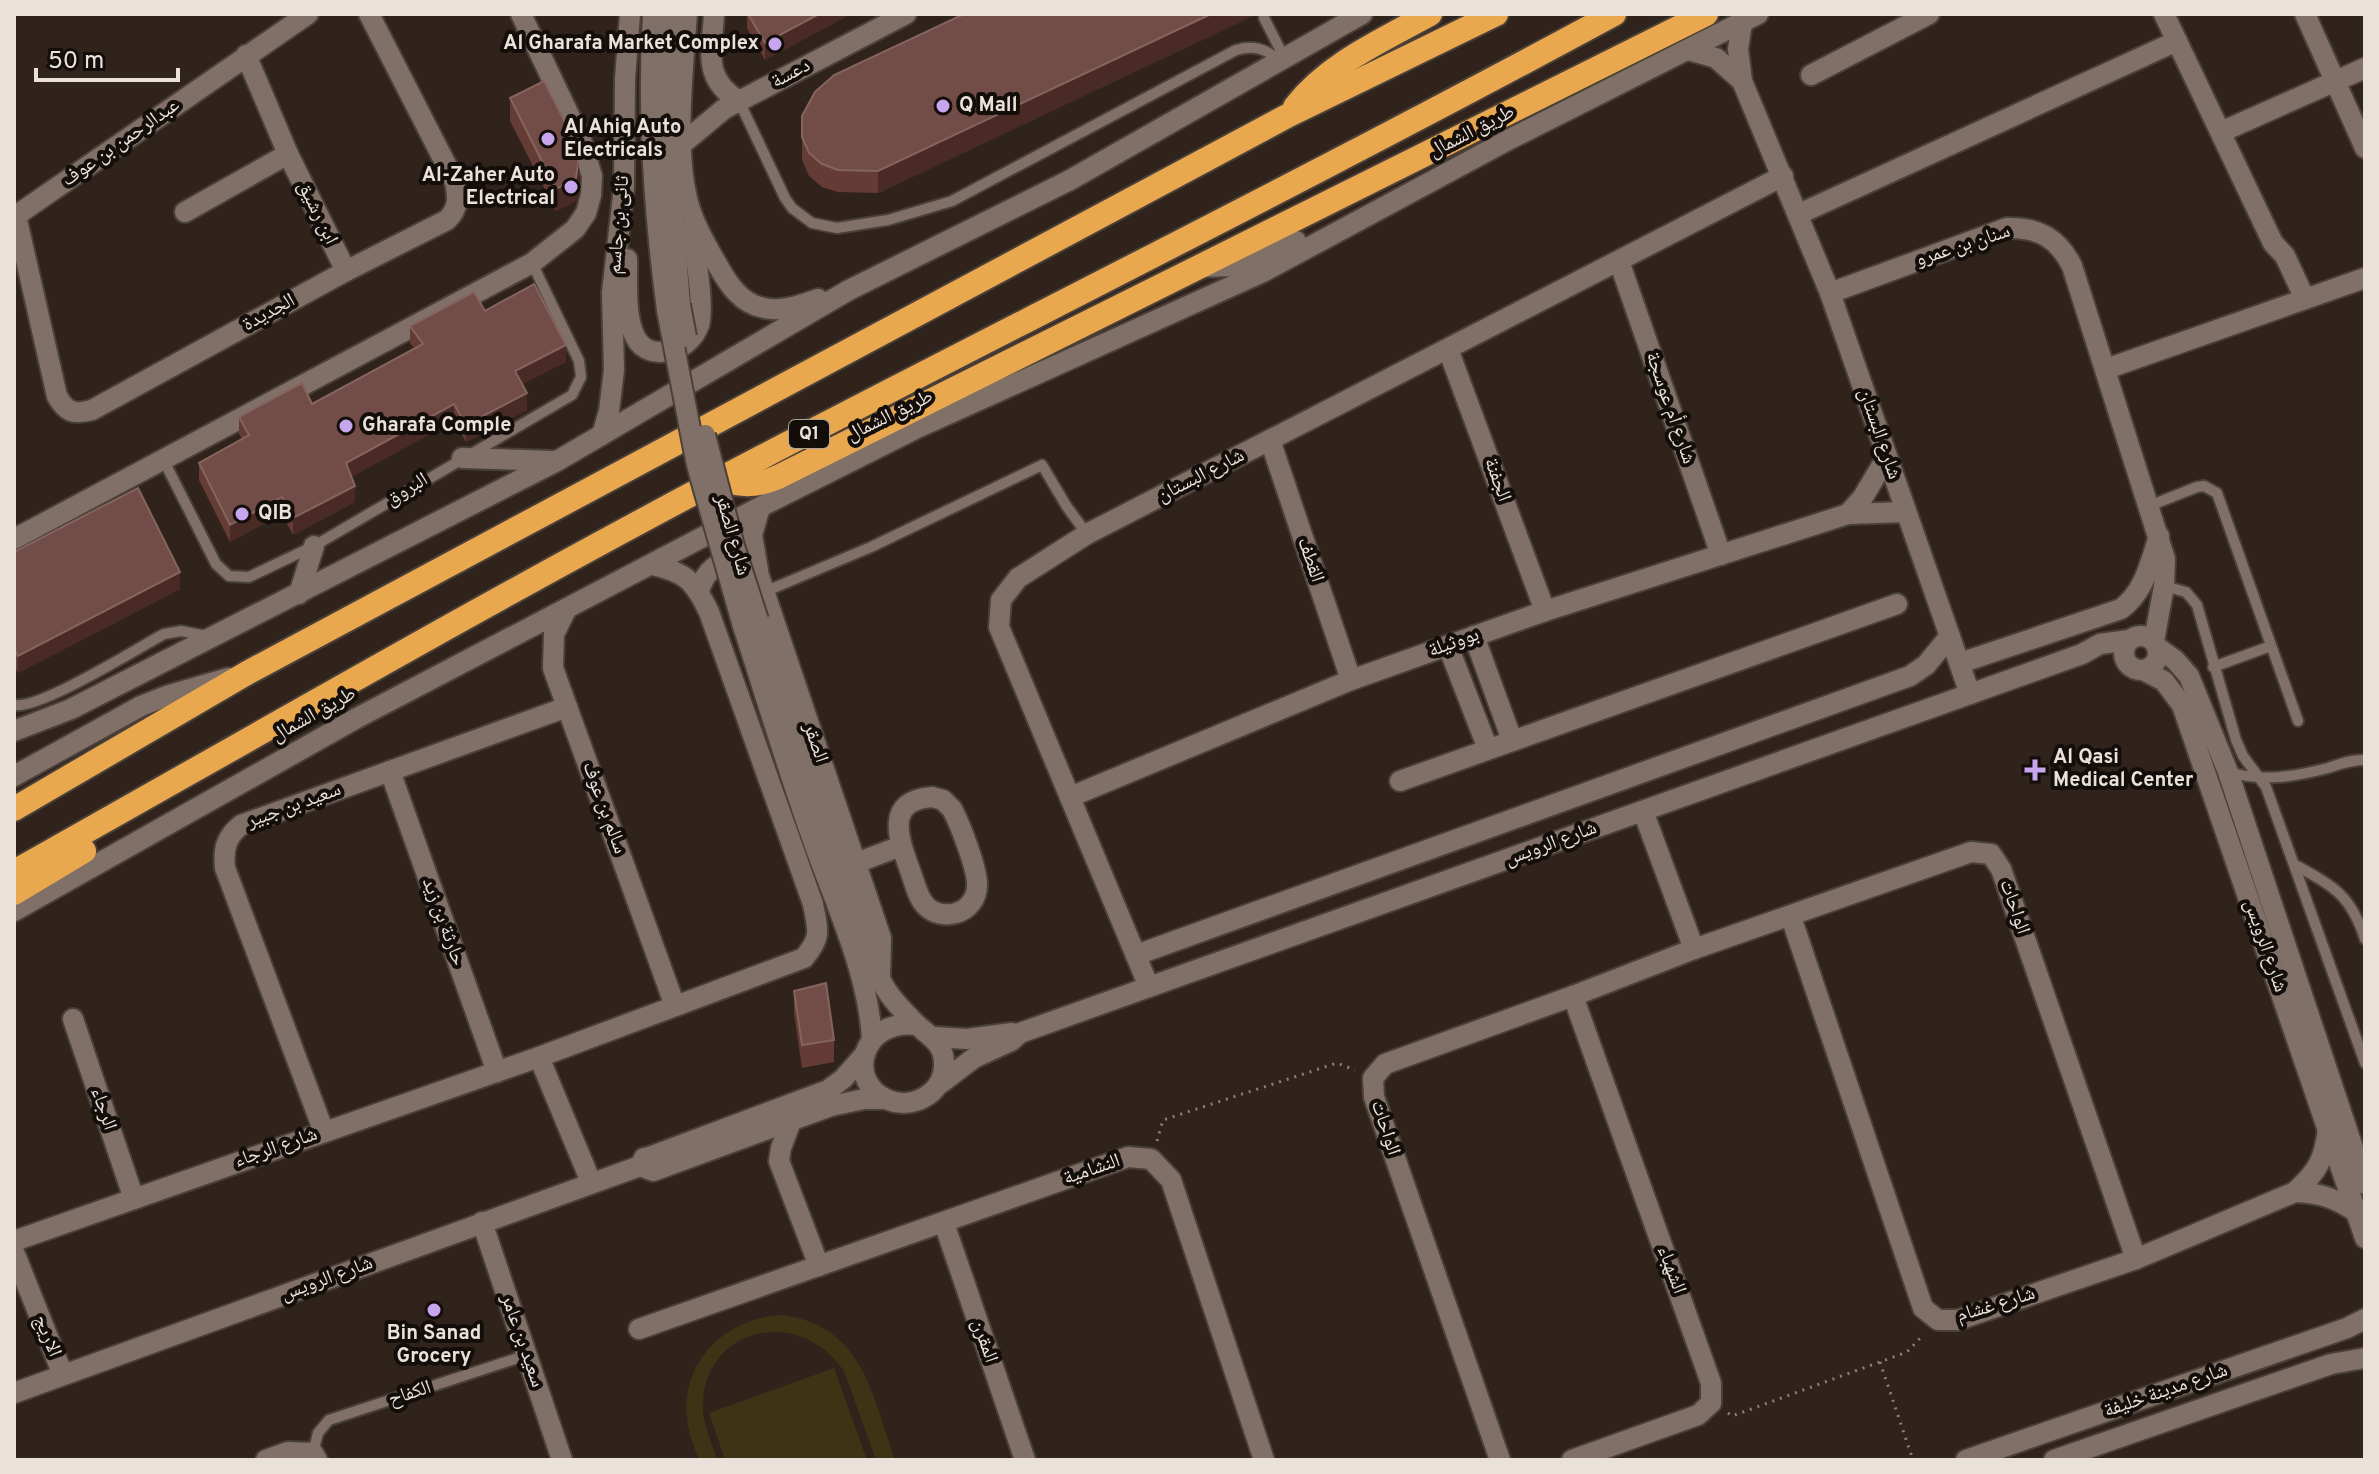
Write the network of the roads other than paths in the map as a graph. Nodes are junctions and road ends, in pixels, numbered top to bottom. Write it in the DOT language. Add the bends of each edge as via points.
graph roads {
  1 [pos="308,14"];
  2 [pos="369,14"];
  3 [pos="521,14"];
  4 [pos="630,14"];
  5 [pos="653,14"];
  6 [pos="667,14"];
  7 [pos="687,14"];
  8 [pos="714,14"];
  9 [pos="906,14"];
  10 [pos="1362,14"];
  11 [pos="1430,14"];
  12 [pos="1496,14"];
  13 [pos="1614,14"];
  14 [pos="1706,14"];
  15 [pos="1929,14"];
  16 [pos="2164,14"];
  17 [pos="2305,14"];
  18 [pos="1264,18"];
  19 [pos="1750,18"];
  20 [pos="2177,41"];
  21 [pos="1688,50"];
  22 [pos="246,55"];
  23 [pos="1283,61"];
  24 [pos="2365,68"];
  25 [pos="1811,75"];
  26 [pos="1742,81"];
  27 [pos="2335,81"];
  28 [pos="739,101"];
  29 [pos="1289,115"];
  30 [pos="2221,132"];
  31 [pos="682,144"];
  32 [pos="2365,148"];
  33 [pos="288,154"];
  34 [pos="1783,176"];
  35 [pos="624,187"];
  36 [pos="690,209"];
  37 [pos="1377,209"];
  38 [pos="185,212"];
  39 [pos="1799,214"];
  40 [pos="15,217"];
  41 [pos="1619,261"];
  42 [pos="532,263"];
  43 [pos="1197,267"];
  44 [pos="346,271"];
  45 [pos="2365,278"];
  46 [pos="849,290"];
  47 [pos="1830,293"];
  48 [pos="2299,301"];
  49 [pos="674,307"];
  50 [pos="1448,349"];
  51 [pos="2106,369"];
  52 [pos="602,435"];
  53 [pos="1270,440"];
  54 [pos="1887,457"];
  55 [pos="462,458"];
  56 [pos="163,459"];
  57 [pos="557,461"];
  58 [pos="722,480"];
  59 [pos="2149,506"];
  60 [pos="760,507"];
  61 [pos="1906,512"];
  62 [pos="1848,514"];
  63 [pos="1087,534"];
  64 [pos="2159,536"];
  65 [pos="14,539"];
  66 [pos="314,546"];
  67 [pos="1721,555"];
  68 [pos="652,565"];
  69 [pos="761,584"];
  70 [pos="699,591"];
  71 [pos="2162,592"];
  72 [pos="299,594"];
  73 [pos="1897,604"];
  74 [pos="566,610"];
  75 [pos="1545,611"];
  76 [pos="750,623"];
  77 [pos="1474,636"];
  78 [pos="1950,636"];
  79 [pos="209,637"];
  80 [pos="2140,645"];
  81 [pos="1448,646"];
  82 [pos="2271,646"];
  83 [pos="1960,663"];
  84 [pos="2213,667"];
  85 [pos="247,673"];
  86 [pos="1351,680"];
  87 [pos="61,690"];
  88 [pos="182,691"];
  89 [pos="1970,694"];
  90 [pos="564,699"];
  91 [pos="14,705"];
  92 [pos="71,709"];
  93 [pos="2298,721"];
  94 [pos="20,726"];
  95 [pos="256,736"];
  96 [pos="1512,740"];
  97 [pos="1488,749"];
  98 [pos="2365,760"];
  99 [pos="390,771"];
  100 [pos="2228,772"];
  101 [pos="14,776"];
  102 [pos="2262,779"];
  103 [pos="1400,781"];
  104 [pos="1070,797"];
  105 [pos="14,809"];
  106 [pos="1643,811"];
  107 [pos="901,846"];
  108 [pos="856,863"];
  109 [pos="2297,866"];
  110 [pos="14,872"];
  111 [pos="14,893"];
  112 [pos="14,911"];
  113 [pos="1791,917"];
  114 [pos="2365,939"];
  115 [pos="1694,949"];
  116 [pos="1136,955"];
  117 [pos="880,979"];
  118 [pos="1149,987"];
  119 [pos="1573,996"];
  120 [pos="675,1006"];
  121 [pos="73,1019"];
  122 [pos="917,1025"];
  123 [pos="1020,1033"];
  124 [pos="935,1037"];
  125 [pos="868,1046"];
  126 [pos="539,1057"];
  127 [pos="2365,1063"];
  128 [pos="497,1072"];
  129 [pos="941,1083"];
  130 [pos="885,1099"];
  131 [pos="791,1121"];
  132 [pos="2328,1129"];
  133 [pos="324,1132"];
  134 [pos="740,1140"];
  135 [pos="779,1161"];
  136 [pos="640,1166"];
  137 [pos="591,1182"];
  138 [pos="2365,1184"];
  139 [pos="2295,1192"];
  140 [pos="134,1199"];
  141 [pos="2356,1212"];
  142 [pos="482,1222"];
  143 [pos="944,1223"];
  144 [pos="2365,1238"];
  145 [pos="14,1241"];
  146 [pos="14,1252"];
  147 [pos="2136,1259"];
  148 [pos="819,1266"];
  149 [pos="2365,1319"];
  150 [pos="639,1329"];
  151 [pos="527,1355"];
  152 [pos="2365,1358"];
  153 [pos="63,1375"];
  154 [pos="14,1393"];
  155 [pos="315,1456"];
  156 [pos="266,1460"];
  157 [pos="562,1460"];
  158 [pos="1025,1460"];
  159 [pos="1264,1460"];
  160 [pos="1500,1460"];
  161 [pos="1572,1460"];
  162 [pos="1966,1460"];
  163 [pos="2054,1460"];
  1 -- 22 [label="street, عبدالرحمن بن عوف"];
  2 -- 44 [label="street, الجديدة" via="458,196 456,212 447,220"];
  3 -- 42 [label="street" via="581,140 592,176 588,204 575,229"];
  4 -- 35 [label="street, ثانى بن جاسم"];
  5 -- 49 [label="street, شارع الصقر" via="651,139 659,249"];
  6 -- 49 [label="street, شارع الصقر"];
  7 -- 31 [label="street"];
  8 -- 28 [label="street" via="712,70 719,86"];
  9 -- 28 [label="street, دعسة"];
  10 -- 23 [label="street"];
  11 -- 29 [label="highway" via="1317,82"];
  12 -- 29 [label="highway"];
  13 -- 58 [label="highway, طريق الشمال / Q1"];
  14 -- 43 [label="highway"];
  15 -- 25 [label="street"];
  16 -- 20 [label="street"];
  17 -- 27 [label="street"];
  18 -- 23 [label="lane"];
  19 -- 21 [label="street, طريق الشمال"];
  19 -- 26 [label="street, شارع البستان" via="1738,49"];
  20 -- 30 [label="street"];
  20 -- 39 [label="street"];
  21 -- 26 [label="street, شارع البستان" via="1716,58"];
  21 -- 37 [label="street, طريق الشمال"];
  22 -- 33 [label="street, ابن رشيق"];
  22 -- 40 [label="street, عبدالرحمن بن عوف"];
  23 -- 28 [label="lane" via="1260,48 1236,50 952,201 910,215 837,228 812,223 792,208"];
  23 -- 46 [label="street" via="1070,180"];
  24 -- 27 [label="street"];
  26 -- 34 [label="street, شارع البستان"];
  27 -- 30 [label="street"];
  27 -- 32 [label="street"];
  28 -- 31 [label="street, دعسة"];
  29 -- 85 [label="highway"];
  30 -- 48 [label="street" via="2273,243 2275,263"];
  31 -- 36 [label="street"];
  33 -- 38 [label="street"];
  33 -- 44 [label="street, ابن رشيق"];
  34 -- 39 [label="street, شارع البستان"];
  34 -- 41 [label="street, شارع البستان"];
  35 -- 36 [label="street" via="630,328 635,340 648,349 678,349 698,327"];
  35 -- 52 [label="street, ثانى بن جاسم" via="612,293 614,370"];
  36 -- 46 [label="street" via="725,279 746,302 788,309"];
  37 -- 43 [label="street" via="1234,266"];
  37 -- 60 [label="street, طريق الشمال" via="1263,272 915,429"];
  39 -- 47 [label="street, شارع البستان"];
  40 -- 44 [label="street, الجديدة" via="57,396 76,414"];
  41 -- 50 [label="street, شارع البستان"];
  41 -- 67 [label="street, شارع أم عوسجة"];
  42 -- 55 [label="lane, البروق" via="579,361 580,382 566,400"];
  42 -- 56 [label="street"];
  43 -- 58 [label="highway" via="765,483"];
  45 -- 48 [label="street"];
  46 -- 52 [label="street"];
  47 -- 51 [label="street, سنان بن عمرو" via="2007,228 2039,231 2053,239 2072,266"];
  47 -- 54 [label="street, شارع البستان"];
  48 -- 51 [label="street"];
  49 -- 76 [label="street, شارع الصقر, bridge" via="697,465"];
  50 -- 53 [label="street, شارع البستان"];
  50 -- 75 [label="street, الجفنة"];
  51 -- 59 [label="street, سنان بن عمرو"];
  52 -- 57 [label="street"];
  53 -- 63 [label="street, شارع البستان"];
  53 -- 86 [label="street, القطف"];
  54 -- 61 [label="street, شارع البستان"];
  54 -- 62 [label="street"];
  55 -- 57 [label="street"];
  55 -- 66 [label="lane, البروق"];
  56 -- 65 [label="street"];
  56 -- 66 [label="lane, البروق" via="216,564 229,576 249,577"];
  57 -- 72 [label="street"];
  58 -- 95 [label="highway, طريق الشمال / Q1"];
  59 -- 64 [label="street, سنان بن عمرو"];
  59 -- 82 [label="lane" via="2197,487 2217,493"];
  60 -- 68 [label="street, طريق الشمال"];
  60 -- 69 [label="street, الصقر" via="752,535"];
  61 -- 62 [label="street, بووثيلة"];
  61 -- 78 [label="street, شارع البستان"];
  62 -- 67 [label="street, بووثيلة"];
  63 -- 69 [label="lane" via="1042,465 871,547"];
  63 -- 104 [label="street, شارع البستان" via="1018,578 1001,600 999,627"];
  64 -- 71 [label="street, سنان بن عمرو" via="2165,559"];
  64 -- 83 [label="street" via="2142,584 2121,609"];
  66 -- 72 [label="street"];
  67 -- 75 [label="street, بووثيلة"];
  68 -- 70 [label="street" via="685,576"];
  68 -- 74 [label="street, طريق الشمال"];
  69 -- 70 [label="street" via="747,565 731,561 704,576"];
  69 -- 108 [label="street, الصقر"];
  70 -- 120 [label="street, شارع الرجاء" via="800,861 819,933 804,958"];
  71 -- 80 [label="street, سنان بن عمرو"];
  71 -- 84 [label="lane" via="2186,592 2197,605"];
  72 -- 79 [label="street"];
  73 -- 96 [label="street"];
  74 -- 90 [label="street, سالم بن عوف" via="554,634 553,668"];
  74 -- 112 [label="street, طريق الشمال" via="357,718"];
  75 -- 77 [label="street, بووثيلة"];
  76 -- 117 [label="street, شارع الصقر"];
  76 -- 125 [label="street, شارع الصقر" via="810,832 863,983 871,1018"];
  77 -- 81 [label="street, بووثيلة"];
  77 -- 96 [label="street"];
  78 -- 83 [label="street, شارع البستان"];
  78 -- 116 [label="street" via="1910,676"];
  79 -- 87 [label="lane" via="181,631 164,634"];
  79 -- 92 [label="street"];
  80 -- 89 [label="street, شارع الرويس" via="2100,644"];
  80 -- 100 [label="street, شارع الرويس" via="2175,660 2189,676"];
  80 -- 132 [label="street, شارع الرويس" via="2157,659 2143,670 2164,681 2182,705"];
  81 -- 86 [label="street, بووثيلة"];
  81 -- 97 [label="street"];
  82 -- 84 [label="lane"];
  82 -- 93 [label="lane"];
  83 -- 89 [label="street, شارع البستان"];
  84 -- 102 [label="lane" via="2238,745"];
  85 -- 88 [label="street"];
  85 -- 105 [label="highway"];
  86 -- 104 [label="street, بووثيلة"];
  87 -- 91 [label="lane" via="28,705"];
  87 -- 92 [label="lane"];
  88 -- 92 [label="street" via="138,690"];
  88 -- 101 [label="street" via="141,706"];
  89 -- 106 [label="street, شارع الرويس"];
  90 -- 99 [label="street, سعيد بن جبير"];
  90 -- 120 [label="street, سالم بن عوف"];
  92 -- 94 [label="street"];
  95 -- 110 [label="highway, طريق الشمال / Q1"];
  95 -- 111 [label="highway" via="204,779"];
  96 -- 97 [label="street"];
  97 -- 103 [label="street"];
  98 -- 102 [label="lane"];
  99 -- 128 [label="street, حارثة بن زيد"];
  99 -- 133 [label="street, سعيد بن جبير" via="241,825 226,843 225,868"];
  100 -- 102 [label="lane"];
  100 -- 138 [label="street, شارع الرويس"];
  102 -- 109 [label="lane"];
  104 -- 116 [label="street, شارع البستان"];
  106 -- 115 [label="street"];
  106 -- 118 [label="street, شارع الرويس"];
  107 -- 107 [label="street" via="897,824 909,803 919,798 943,800 952,809 977,886 974,899 952,915 927,907"];
  107 -- 108 [label="street"];
  108 -- 117 [label="street, الصقر" via="881,938"];
  109 -- 114 [label="lane" via="2342,894"];
  109 -- 127 [label="lane"];
  113 -- 115 [label="street, الواحات"];
  113 -- 147 [label="street, شارع غشام" via="1923,1308 1938,1320 1958,1320"];
  113 -- 147 [label="street, الواحات" via="1971,852 1991,854 2001,869"];
  115 -- 119 [label="street, الواحات"];
  116 -- 118 [label="street, شارع البستان"];
  117 -- 122 [label="street, شارع الصقر"];
  118 -- 123 [label="street, شارع الرويس"];
  119 -- 160 [label="street, الواحات" via="1385,1064 1373,1078 1374,1097"];
  119 -- 161 [label="street, الشهباء" via="1711,1383 1711,1403 1698,1415"];
  120 -- 126 [label="street, شارع الرجاء"];
  121 -- 140 [label="street, الرجاء"];
  122 -- 124 [label="street"];
  122 -- 125 [label="street" via="885,1028"];
  123 -- 124 [label="street, شارع الرويس"];
  123 -- 129 [label="street, شارع الرويس"];
  124 -- 129 [label="street" via="942,1050"];
  125 -- 130 [label="street" via="864,1072"];
  125 -- 136 [label="street" via="828,1090 644,1158"];
  126 -- 128 [label="street, شارع الرجاء"];
  126 -- 137 [label="street"];
  128 -- 133 [label="street, شارع الرجاء"];
  129 -- 130 [label="street" via="917,1102"];
  130 -- 131 [label="street" via="850,1102"];
  131 -- 134 [label="street"];
  131 -- 135 [label="street"];
  132 -- 139 [label="street, شارع غشام" via="2320,1165"];
  132 -- 141 [label="street, شارع الرويس"];
  133 -- 140 [label="street, شارع الرجاء"];
  134 -- 135 [label="street"];
  134 -- 136 [label="street" via="653,1171"];
  135 -- 148 [label="street"];
  136 -- 137 [label="street, شارع الرويس"];
  137 -- 142 [label="street, شارع الرويس"];
  139 -- 141 [label="street" via="2338,1199"];
  139 -- 147 [label="street, شارع غشام"];
  140 -- 145 [label="street, شارع الرجاء"];
  141 -- 144 [label="street, شارع الرويس"];
  142 -- 151 [label="street, سعيد بن عامر"];
  142 -- 153 [label="street, شارع الرويس"];
  143 -- 148 [label="street, النشامية"];
  143 -- 158 [label="street, المقرن"];
  143 -- 159 [label="street, النشامية" via="1128,1157 1151,1159 1171,1180"];
  146 -- 153 [label="street, الاريج"];
  148 -- 150 [label="street, النشامية"];
  149 -- 162 [label="street, شارع مدينة خليفة"];
  151 -- 155 [label="lane, الكفاح" via="329,1420 318,1433"];
  151 -- 157 [label="street, سعيد بن عامر"];
  152 -- 163 [label="street, شارع مدينة خليفة" via="2331,1364"];
  153 -- 154 [label="street, شارع الرويس"];
  155 -- 156 [label="street, الكفاح" via="288,1452"];
}
